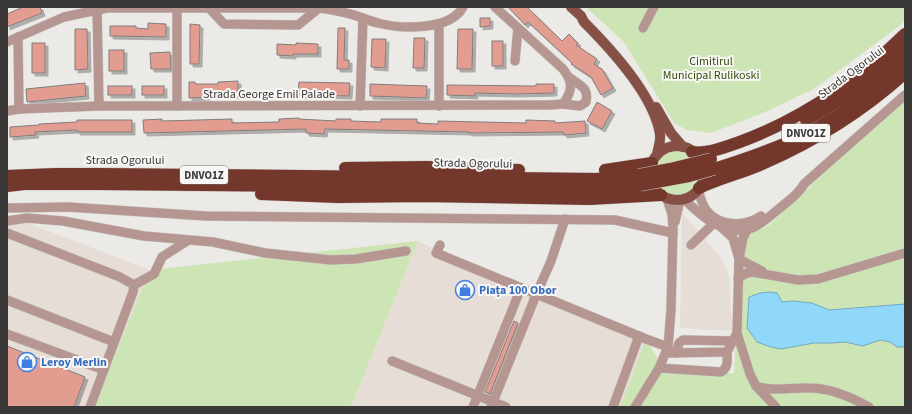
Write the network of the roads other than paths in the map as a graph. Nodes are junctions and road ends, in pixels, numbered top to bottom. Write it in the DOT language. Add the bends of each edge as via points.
graph roads {
  1 [pos="463,7"];
  2 [pos="494,7"];
  3 [pos="571,7"];
  4 [pos="654,7"];
  5 [pos="97,8"];
  6 [pos="177,8"];
  7 [pos="262,8"];
  8 [pos="319,8"];
  9 [pos="210,9"];
  10 [pos="581,16"];
  11 [pos="363,18"];
  12 [pos="439,24"];
  13 [pos="518,28"];
  14 [pos="643,28"];
  15 [pos="905,34"];
  16 [pos="18,37"];
  17 [pos="7,42"];
  18 [pos="905,47"];
  19 [pos="905,60"];
  20 [pos="516,61"];
  21 [pos="905,73"];
  22 [pos="570,78"];
  23 [pos="905,95"];
  24 [pos="563,104"];
  25 [pos="99,106"];
  26 [pos="177,106"];
  27 [pos="360,106"];
  28 [pos="439,106"];
  29 [pos="19,109"];
  30 [pos="7,111"];
  31 [pos="688,150"];
  32 [pos="654,159"];
  33 [pos="712,164"];
  34 [pos="7,176"];
  35 [pos="188,180"];
  36 [pos="804,184"];
  37 [pos="7,186"];
  38 [pos="699,189"];
  39 [pos="664,197"];
  40 [pos="682,200"];
  41 [pos="7,208"];
  42 [pos="566,219"];
  43 [pos="7,221"];
  44 [pos="713,224"];
  45 [pos="725,225"];
  46 [pos="748,228"];
  47 [pos="735,230"];
  48 [pos="673,231"];
  49 [pos="7,233"];
  50 [pos="187,241"];
  51 [pos="440,245"];
  52 [pos="691,246"];
  53 [pos="740,247"];
  54 [pos="406,251"];
  55 [pos="905,253"];
  56 [pos="739,259"];
  57 [pos="770,274"];
  58 [pos="738,278"];
  59 [pos="134,285"];
  60 [pos="521,288"];
  61 [pos="537,292"];
  62 [pos="7,300"];
  63 [pos="7,334"];
  64 [pos="639,336"];
  65 [pos="735,337"];
  66 [pos="114,342"];
  67 [pos="667,350"];
  68 [pos="676,352"];
  69 [pos="727,352"];
  70 [pos="392,361"];
  71 [pos="659,368"];
  72 [pos="104,370"];
  73 [pos="756,386"];
  74 [pos="477,395"];
  75 [pos="492,404"];
  76 [pos="90,407"];
  77 [pos="473,407"];
  78 [pos="506,407"];
  79 [pos="613,407"];
  80 [pos="635,407"];
  81 [pos="776,407"];
  82 [pos="869,407"];
  1 -- 12 [label="street" via="451,19"];
  2 -- 13 [label="street, Strada George Emil Palade"];
  3 -- 10 [label="main road"];
  4 -- 14 [label="street"];
  5 -- 6 [label="street"];
  5 -- 16 [label="street" via="64,17"];
  5 -- 25 [label="street"];
  6 -- 9 [label="street"];
  6 -- 26 [label="street"];
  7 -- 8 [label="street"];
  7 -- 9 [label="street"];
  8 -- 9 [label="street" via="298,25 224,24"];
  8 -- 11 [label="street" via="337,10"];
  10 -- 31 [label="main road" via="588,19 606,36 628,62 671,133"];
  10 -- 32 [label="main road" via="623,65 648,103 660,133"];
  11 -- 12 [label="street" via="398,26"];
  11 -- 27 [label="street"];
  12 -- 28 [label="street"];
  13 -- 20 [label="street"];
  13 -- 22 [label="street, Strada George Emil Palade"];
  15 -- 31 [label="highway" via="850,82 802,114 727,146 702,153"];
  16 -- 17 [label="street"];
  16 -- 29 [label="street"];
  18 -- 33 [label="highway, Strada Ogorului / DNVO1Z" via="854,91 825,110 784,132 734,152"];
  19 -- 33 [label="highway, Strada Ogorului / DNVO1Z" via="864,95 826,122 792,140 748,158"];
  21 -- 38 [label="highway" via="870,102 819,137 761,165"];
  22 -- 24 [label="street" via="568,97"];
  22 -- 24 [label="street, Strada George Emil Palade" via="584,88 586,102 580,106"];
  23 -- 36 [label="street"];
  24 -- 28 [label="street, Strada George Emil Palade"];
  25 -- 26 [label="street, Strada George Emil Palade"];
  25 -- 29 [label="street, Strada George Emil Palade"];
  26 -- 27 [label="street, Strada George Emil Palade"];
  27 -- 28 [label="street, Strada George Emil Palade"];
  29 -- 30 [label="street, Strada George Emil Palade"];
  31 -- 32 [label="main road" via="676,146 662,150"];
  31 -- 38 [label="main road" via="701,162 703,168"];
  32 -- 35 [label="highway" via="613,170 414,168 209,171 197,172"];
  32 -- 39 [label="main road" via="650,177 655,190"];
  33 -- 35 [label="highway, Strada Ogorului / DNVO1Z, bridge" via="689,176 639,180 598,188"];
  34 -- 35 [label="highway, Strada Ogorului / DNVO1Z" via="56,174"];
  35 -- 37 [label="highway, Strada Ogorului / DNVO1Z"];
  35 -- 39 [label="highway" via="195,189 338,197"];
  36 -- 45 [label="street" via="758,218 746,223"];
  36 -- 46 [label="street" via="802,189 766,220"];
  38 -- 40 [label="main road"];
  38 -- 45 [label="street" via="702,204"];
  39 -- 40 [label="main road"];
  39 -- 48 [label="street" via="672,214"];
  40 -- 44 [label="street"];
  40 -- 48 [label="street"];
  41 -- 42 [label="street" via="68,207 206,216"];
  42 -- 48 [label="street" via="614,220"];
  42 -- 61 [label="street"];
  43 -- 50 [label="street" via="27,218 57,220"];
  44 -- 45 [label="street"];
  44 -- 52 [label="street"];
  45 -- 47 [label="street"];
  45 -- 56 [label="street"];
  46 -- 47 [label="street"];
  46 -- 53 [label="street"];
  47 -- 53 [label="street"];
  48 -- 67 [label="street"];
  49 -- 59 [label="street" via="120,277"];
  50 -- 54 [label="street" via="213,242 265,253 331,260"];
  50 -- 59 [label="street" via="162,257 154,274"];
  51 -- 60 [label="street" via="436,253"];
  53 -- 56 [label="street"];
  55 -- 57 [label="street" via="818,279 798,280"];
  56 -- 57 [label="street"];
  56 -- 58 [label="street"];
  57 -- 58 [label="street" via="752,272"];
  58 -- 65 [label="street"];
  59 -- 66 [label="street"];
  60 -- 61 [label="street"];
  60 -- 74 [label="street"];
  61 -- 64 [label="street"];
  61 -- 75 [label="street"];
  62 -- 66 [label="street"];
  63 -- 72 [label="street"];
  64 -- 67 [label="street"];
  64 -- 79 [label="street"];
  65 -- 68 [label="street" via="683,340"];
  65 -- 69 [label="street"];
  65 -- 73 [label="street"];
  66 -- 72 [label="street"];
  67 -- 68 [label="street"];
  67 -- 71 [label="street"];
  68 -- 69 [label="street"];
  69 -- 71 [label="street" via="726,368 721,372"];
  70 -- 74 [label="street"];
  71 -- 80 [label="street"];
  72 -- 76 [label="street"];
  73 -- 81 [label="street"];
  73 -- 82 [label="street" via="764,389 826,390 842,394"];
  74 -- 75 [label="street"];
  74 -- 77 [label="street"];
  75 -- 78 [label="street"];
}
